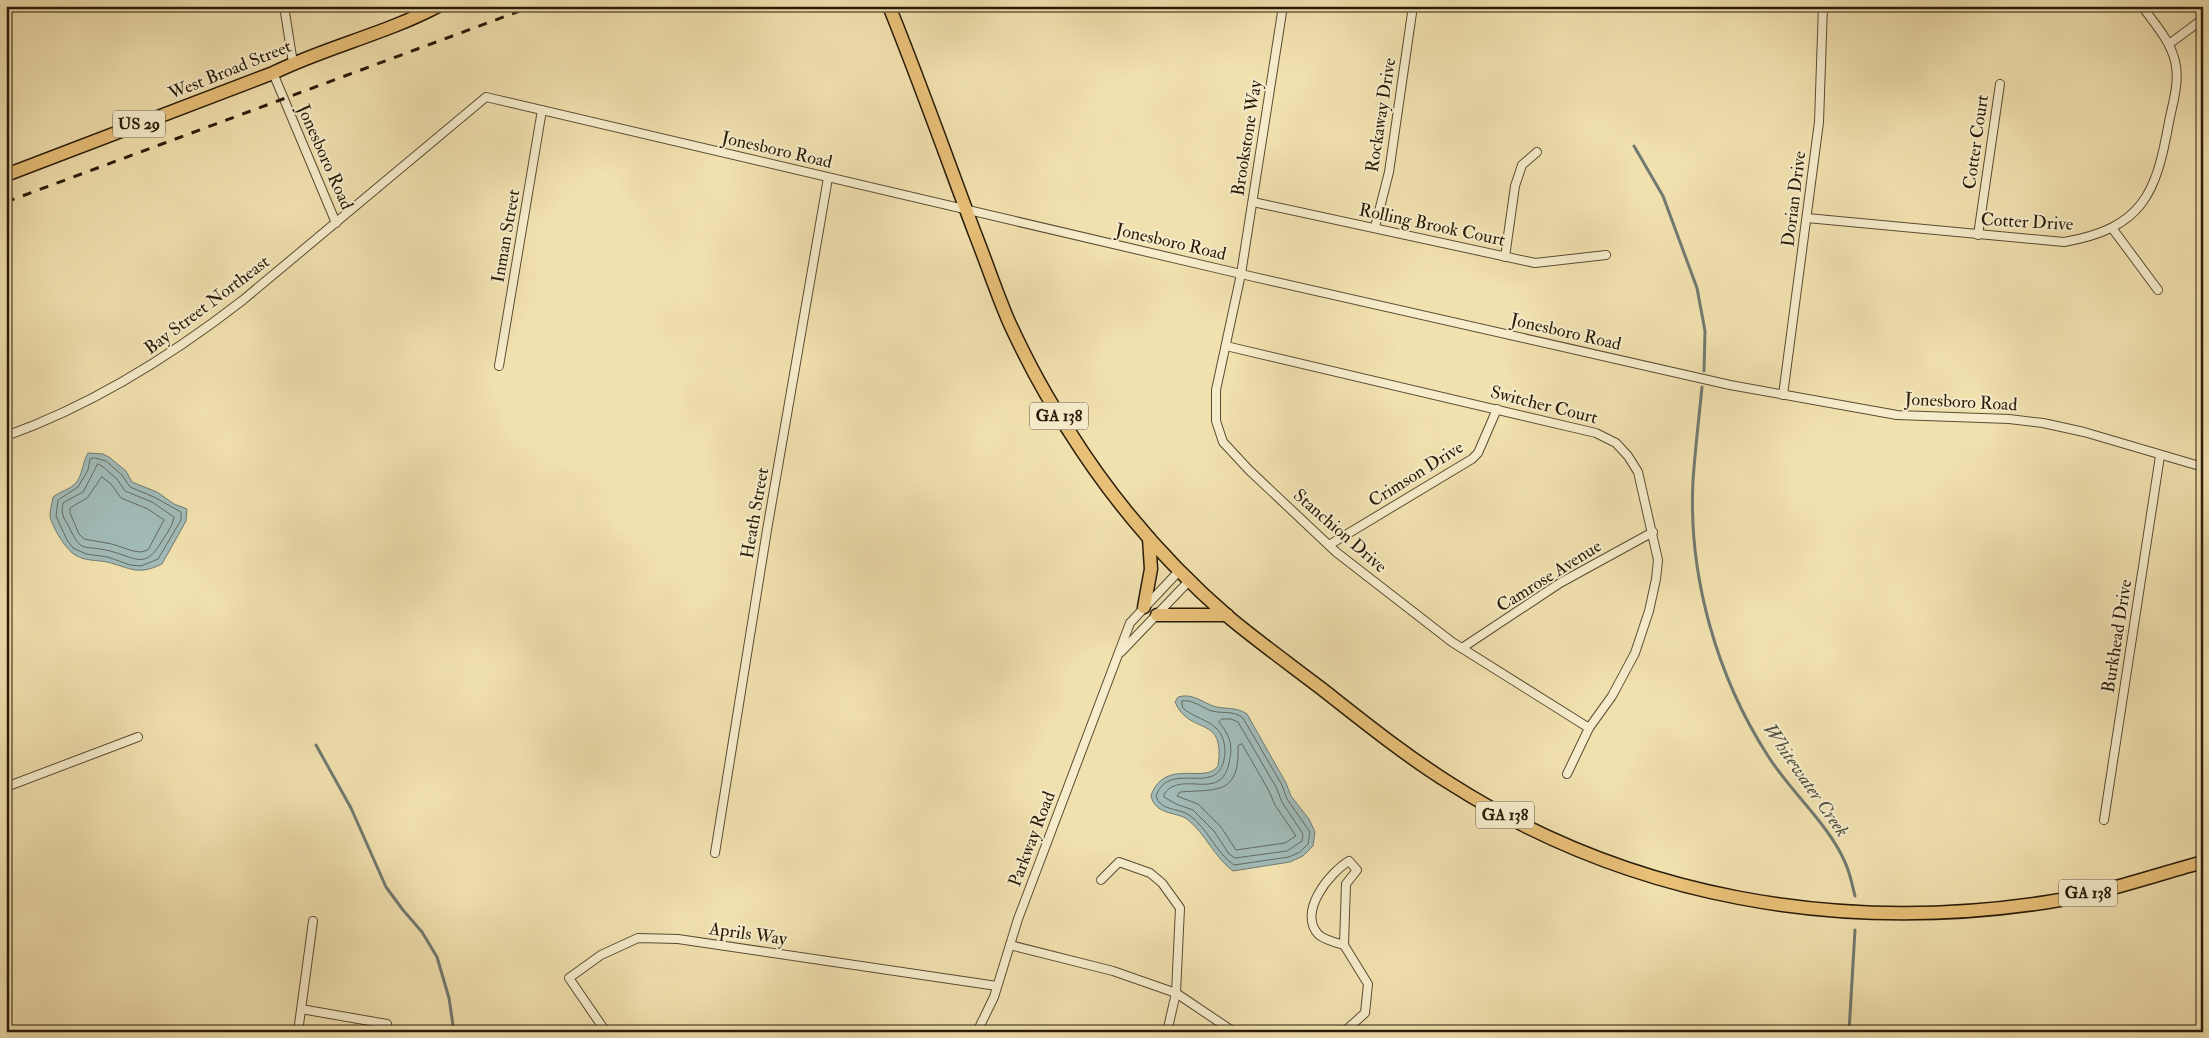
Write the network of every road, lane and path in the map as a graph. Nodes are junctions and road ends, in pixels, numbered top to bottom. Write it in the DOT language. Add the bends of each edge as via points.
graph roads {
  1 [pos="284,6"];
  2 [pos="438,6"];
  3 [pos="889,6"];
  4 [pos="1283,6"];
  5 [pos="1413,6"];
  6 [pos="1823,6"];
  7 [pos="2142,6"];
  8 [pos="2203,19"];
  9 [pos="2169,44"];
  10 [pos="293,63"];
  11 [pos="273,73"];
  12 [pos="2000,84"];
  13 [pos="542,110"];
  14 [pos="1537,152"];
  15 [pos="6,175"];
  16 [pos="828,178"];
  17 [pos="1253,202"];
  18 [pos="967,210"];
  19 [pos="1807,218"];
  20 [pos="336,223"];
  21 [pos="1375,227"];
  22 [pos="2112,228"];
  23 [pos="1978,235"];
  24 [pos="1606,255"];
  25 [pos="1505,257"];
  26 [pos="1241,274"];
  27 [pos="2158,290"];
  28 [pos="1226,346"];
  29 [pos="499,366"];
  30 [pos="1783,395"];
  31 [pos="1497,409"];
  32 [pos="6,436"];
  33 [pos="2160,456"];
  34 [pos="2203,467"];
  35 [pos="1653,532"];
  36 [pos="1149,538"];
  37 [pos="1329,545"];
  38 [pos="1180,570"];
  39 [pos="1190,581"];
  40 [pos="1144,607"];
  41 [pos="1157,615"];
  42 [pos="1227,615"];
  43 [pos="1462,648"];
  44 [pos="1116,657"];
  45 [pos="1589,728"];
  46 [pos="138,737"];
  47 [pos="1566,774"];
  48 [pos="7,784"];
  49 [pos="2104,820"];
  50 [pos="715,853"];
  51 [pos="2203,862"];
  52 [pos="1101,880"];
  53 [pos="313,921"];
  54 [pos="1010,945"];
  55 [pos="1344,945"];
  56 [pos="997,986"];
  57 [pos="1176,993"];
  58 [pos="302,1009"];
  59 [pos="387,1024"];
  60 [pos="298,1032"];
  61 [pos="606,1032"];
  62 [pos="977,1032"];
  63 [pos="1167,1032"];
  64 [pos="1234,1032"];
  65 [pos="1344,1032"];
  1 -- 10 [label="street"];
  2 -- 10 [label="main road, West Broad Street / US 29" via="355,42"];
  3 -- 18 [label="main road, GA 138"];
  4 -- 17 [label="street, Brookstone Way"];
  5 -- 21 [label="street, Rockaway Drive" via="1389,172"];
  6 -- 19 [label="street, Dorian Drive" via="1820,122"];
  7 -- 9 [label="street, Cotter Drive"];
  8 -- 9 [label="street"];
  9 -- 22 [label="street, Cotter Drive" via="2175,62 2176,82 2161,164 2145,200 2129,217"];
  10 -- 11 [label="main road, West Broad Street / US 29"];
  11 -- 15 [label="main road, West Broad Street / US 29"];
  11 -- 20 [label="street, Jonesboro Road"];
  12 -- 23 [label="street, Cotter Court"];
  13 -- 16 [label="street, Jonesboro Road"];
  13 -- 20 [label="street, Jonesboro Road" via="486,96"];
  13 -- 29 [label="street, Inman Street"];
  14 -- 25 [label="street" via="1522,165 1515,186"];
  16 -- 18 [label="street, Jonesboro Road"];
  16 -- 50 [label="street, Heath Street"];
  17 -- 21 [label="street, Rolling Brook Court"];
  17 -- 26 [label="street, Brookstone Way"];
  18 -- 26 [label="street, Jonesboro Road"];
  18 -- 36 [label="main road, GA 138" via="1009,321 1044,390 1092,467"];
  19 -- 23 [label="street, Cotter Drive"];
  19 -- 30 [label="street, Dorian Drive"];
  20 -- 32 [label="street, Bay Street Northeast" via="204,331 150,366 88,401"];
  21 -- 25 [label="street, Rolling Brook Court"];
  22 -- 23 [label="street, Cotter Drive" via="2088,238 2064,242"];
  22 -- 27 [label="street"];
  24 -- 25 [label="street, Rolling Brook Court" via="1535,263"];
  26 -- 28 [label="street, Stanchion Drive"];
  26 -- 30 [label="street, Jonesboro Road"];
  28 -- 31 [label="street, Switcher Court"];
  28 -- 37 [label="street, Stanchion Drive" via="1215,403 1216,421 1223,442"];
  30 -- 33 [label="street, Jonesboro Road" via="1897,414 2043,422"];
  31 -- 35 [label="street, Switcher Court" via="1596,432 1616,443 1638,472"];
  31 -- 37 [label="street, Crimson Drive" via="1478,453 1472,459"];
  33 -- 34 [label="street, Jonesboro Road"];
  33 -- 49 [label="street, Burkhead Drive"];
  35 -- 43 [label="street, Camrose Avenue" via="1560,584"];
  35 -- 45 [label="street, Switcher Court" via="1658,560 1656,579 1635,653 1612,696"];
  36 -- 38 [label="main road, GA 138"];
  36 -- 40 [label="main road" via="1151,569"];
  37 -- 43 [label="street, Stanchion Drive"];
  38 -- 39 [label="main road, GA 138"];
  38 -- 40 [label="street, Parkway Road"];
  39 -- 41 [label="street, Parkway Road"];
  39 -- 42 [label="main road, GA 138"];
  40 -- 44 [label="street, Parkway Road" via="1130,623"];
  41 -- 42 [label="main road"];
  41 -- 44 [label="street, Parkway Road"];
  42 -- 51 [label="main road, GA 138" via="1402,750 1487,806 1607,862 1719,895 1852,913 1922,914 2048,902"];
  43 -- 45 [label="street, Stanchion Drive"];
  44 -- 54 [label="street, Parkway Road"];
  45 -- 47 [label="street, Switcher Court"];
  46 -- 48 [label="street"];
  52 -- 57 [label="street" via="1119,862 1150,873 1162,883 1180,908"];
  53 -- 58 [label="street"];
  54 -- 56 [label="street, Parkway Road"];
  54 -- 57 [label="street" via="1113,971"];
  55 -- 55 [label="street" via="1346,884 1357,870 1349,861 1324,886 1312,905 1313,925 1320,936"];
  55 -- 65 [label="street" via="1368,984 1365,1013"];
  56 -- 61 [label="street, Aprils Way" via="678,939 638,938 601,956 569,978"];
  56 -- 62 [label="street, Parkway Road"];
  57 -- 63 [label="street"];
  57 -- 64 [label="street"];
  58 -- 59 [label="street"];
  58 -- 60 [label="street"];
}
